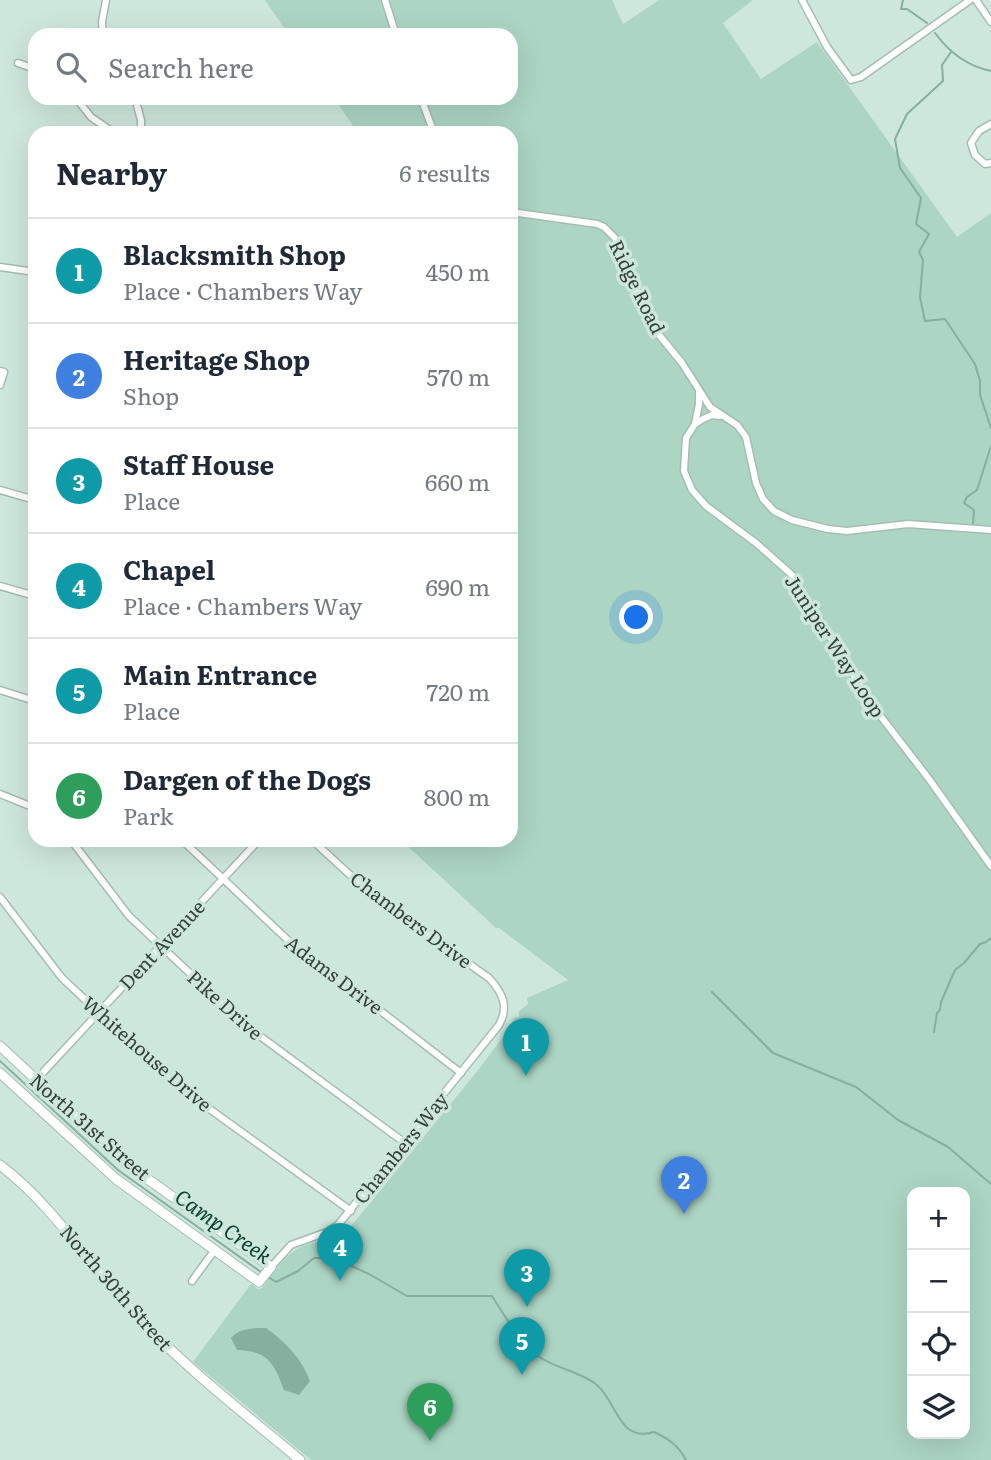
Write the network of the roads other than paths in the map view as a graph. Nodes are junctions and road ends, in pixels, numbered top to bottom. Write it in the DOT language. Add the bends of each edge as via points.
graph roads {
  1 [pos="106,0"];
  2 [pos="385,0"];
  3 [pos="802,0"];
  4 [pos="973,0"];
  5 [pos="991,22"];
  6 [pos="102,28"];
  7 [pos="394,28"];
  8 [pos="18,63"];
  9 [pos="28,67"];
  10 [pos="82,105"];
  11 [pos="137,105"];
  12 [pos="424,105"];
  13 [pos="991,124"];
  14 [pos="104,126"];
  15 [pos="141,126"];
  16 [pos="431,126"];
  17 [pos="991,163"];
  18 [pos="518,213"];
  19 [pos="0,267"];
  20 [pos="28,271"];
  21 [pos="2,371"];
  22 [pos="0,385"];
  23 [pos="698,392"];
  24 [pos="722,416"];
  25 [pos="695,424"];
  26 [pos="0,489"];
  27 [pos="28,498"];
  28 [pos="991,530"];
  29 [pos="0,586"];
  30 [pos="28,594"];
  31 [pos="0,690"];
  32 [pos="28,699"];
  33 [pos="0,794"];
  34 [pos="28,805"];
  35 [pos="76,847"];
  36 [pos="189,847"];
  37 [pos="253,847"];
  38 [pos="320,847"];
  39 [pos="991,866"];
  40 [pos="223,880"];
  41 [pos="0,897"];
  42 [pos="160,946"];
  43 [pos="514,1001"];
  44 [pos="505,1003"];
  45 [pos="98,1012"];
  46 [pos="0,1046"];
  47 [pos="0,1073"];
  48 [pos="461,1073"];
  49 [pos="36,1080"];
  50 [pos="405,1143"];
  51 [pos="0,1165"];
  52 [pos="351,1211"];
  53 [pos="214,1251"];
  54 [pos="271,1266"];
  55 [pos="192,1281"];
  56 [pos="300,1460"];
  1 -- 6 [label="street"];
  2 -- 7 [label="street"];
  3 -- 4 [label="street" via="851,80 862,77"];
  4 -- 5 [label="street"];
  8 -- 9 [label="street"];
  10 -- 14 [label="street"];
  11 -- 15 [label="street"];
  12 -- 16 [label="street"];
  13 -- 17 [label="street" via="971,143 975,155 985,164"];
  18 -- 23 [label="street, Ridge Road" via="597,224 610,231 647,316"];
  19 -- 20 [label="street"];
  21 -- 22 [label="street"];
  23 -- 24 [label="street, Ridge Road"];
  23 -- 25 [label="street"];
  24 -- 25 [label="street" via="712,415"];
  24 -- 28 [label="street" via="746,437 763,499 792,520 847,531 908,524"];
  25 -- 39 [label="street, Juniper Way Loop" via="686,438 684,454 684,471 692,490 792,575 872,705"];
  26 -- 27 [label="street"];
  29 -- 30 [label="street"];
  31 -- 32 [label="street"];
  33 -- 34 [label="street"];
  35 -- 42 [label="street, Pike Drive" via="121,907"];
  36 -- 40 [label="street, Adams Drive"];
  37 -- 40 [label="street, Dent Avenue"];
  38 -- 44 [label="street, Chambers Drive" via="372,895 489,978"];
  40 -- 42 [label="street, Dent Avenue"];
  40 -- 48 [label="street, Adams Drive" via="310,961"];
  41 -- 45 [label="street, Whitehouse Drive" via="52,966"];
  42 -- 45 [label="street, Dent Avenue"];
  42 -- 50 [label="street, Pike Drive" via="254,1032"];
  43 -- 44 [label="street"];
  44 -- 48 [label="street, Chambers Way" via="499,1026"];
  45 -- 49 [label="street, Dent Avenue"];
  45 -- 52 [label="street, Whitehouse Drive" via="183,1090"];
  46 -- 49 [label="street, North 31st Street"];
  47 -- 53 [label="street, North 31st Street" via="116,1179"];
  48 -- 50 [label="street, Chambers Way"];
  49 -- 54 [label="street, North 31st Street" via="128,1165"];
  50 -- 52 [label="street, Chambers Way"];
  51 -- 56 [label="street, North 30th Street" via="37,1198 121,1299 188,1368"];
  52 -- 54 [label="street, Chambers Way" via="333,1230 291,1245"];
  53 -- 54 [label="street, North 31st Street" via="259,1282"];
  53 -- 55 [label="street"];
}
